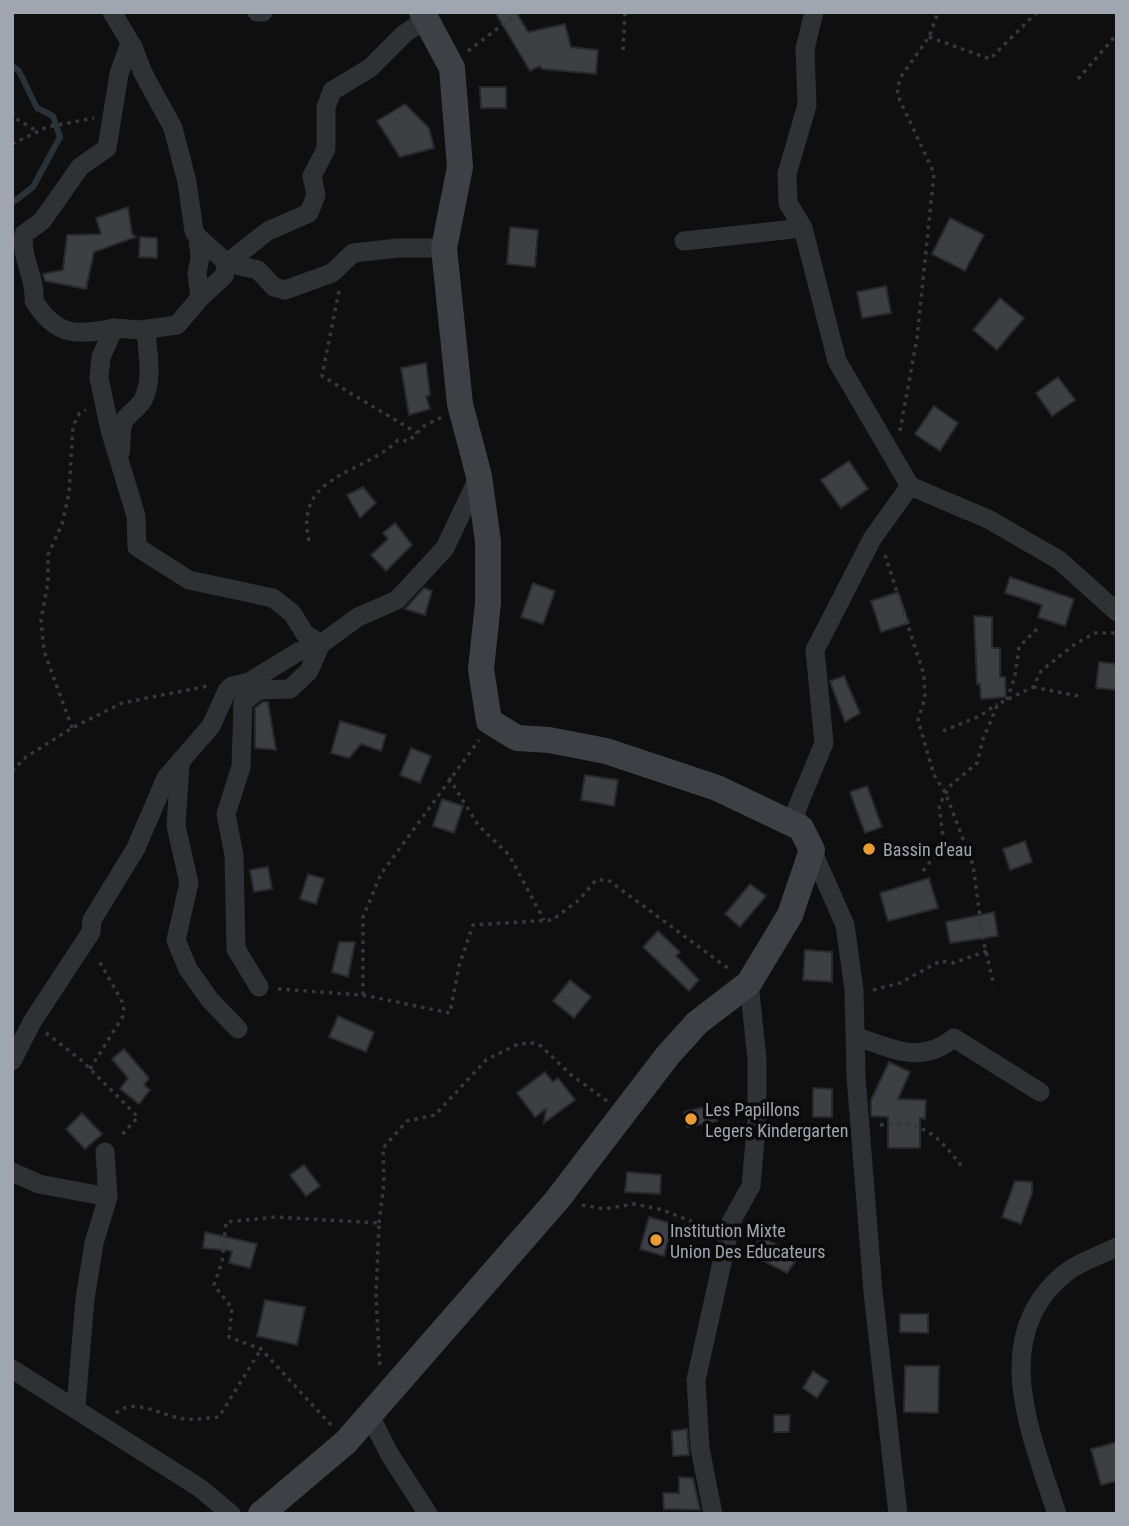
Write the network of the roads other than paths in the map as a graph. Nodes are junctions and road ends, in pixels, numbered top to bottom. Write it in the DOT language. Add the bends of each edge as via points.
graph roads {
  1 [pos="112,12"];
  2 [pos="257,12"];
  3 [pos="263,12"];
  4 [pos="814,12"];
  5 [pos="424,16"];
  6 [pos="131,43"];
  7 [pos="803,228"];
  8 [pos="198,237"];
  9 [pos="684,241"];
  10 [pos="443,248"];
  11 [pos="227,263"];
  12 [pos="200,298"];
  13 [pos="114,328"];
  14 [pos="146,330"];
  15 [pos="119,457"];
  16 [pos="479,476"];
  17 [pos="911,486"];
  18 [pos="1117,612"];
  19 [pos="321,645"];
  20 [pos="180,764"];
  21 [pos="806,839"];
  22 [pos="749,983"];
  23 [pos="259,987"];
  24 [pos="238,1030"];
  25 [pos="857,1037"];
  26 [pos="13,1063"];
  27 [pos="1040,1092"];
  28 [pos="106,1152"];
  29 [pos="12,1172"];
  30 [pos="108,1197"];
  31 [pos="1117,1247"];
  32 [pos="12,1369"];
  33 [pos="76,1406"];
  34 [pos="377,1406"];
  35 [pos="231,1514"];
  36 [pos="261,1514"];
  37 [pos="428,1514"];
  38 [pos="713,1514"];
  39 [pos="898,1514"];
  40 [pos="1057,1514"];
  1 -- 6 [label="street"];
  2 -- 3 [label="street"];
  4 -- 7 [label="street" via="805,49 807,105 787,174 788,203"];
  5 -- 10 [label="street" via="452,68 460,167"];
  5 -- 11 [label="street" via="370,68 332,91 326,107 326,149 312,176 316,195 309,213 268,231"];
  6 -- 8 [label="street" via="173,128"];
  6 -- 13 [label="street" via="120,74 107,148 80,167 43,221 24,234 22,246 35,288 34,301 52,324 68,332"];
  7 -- 9 [label="street"];
  7 -- 17 [label="street" via="837,361"];
  8 -- 11 [label="street"];
  8 -- 12 [label="street"];
  10 -- 11 [label="street" via="353,253 332,273 285,290 258,270"];
  10 -- 16 [label="street" via="460,404"];
  11 -- 12 [label="street" via="224,276"];
  12 -- 14 [label="street" via="177,325"];
  13 -- 14 [label="street"];
  13 -- 15 [label="street" via="101,357 99,378"];
  14 -- 15 [label="street" via="150,358 144,398 123,422"];
  15 -- 19 [label="street" via="136,516 137,547 189,580 272,598"];
  16 -- 19 [label="street" via="445,548 397,600 358,617"];
  16 -- 21 [label="street" via="488,542 481,669 489,721 517,738 606,751 717,788"];
  17 -- 18 [label="street" via="988,519 1059,560"];
  17 -- 21 [label="street" via="872,540 815,650 824,743 795,813"];
  19 -- 20 [label="street" via="232,686 211,726"];
  19 -- 23 [label="street" via="309,671 290,689 259,690 243,702 241,767 226,814 234,855 236,949"];
  20 -- 24 [label="street" via="176,826 189,883 176,940 188,969"];
  20 -- 26 [label="street" via="166,778 136,848 92,920 91,932 32,1022"];
  21 -- 22 [label="street" via="790,915"];
  21 -- 25 [label="street" via="845,925"];
  22 -- 34 [label="street" via="697,1023 668,1055 556,1200"];
  22 -- 38 [label="street" via="757,1059 751,1186 732,1222 696,1380 700,1448"];
  25 -- 27 [label="street" via="914,1055 939,1049 954,1038"];
  25 -- 39 [label="street" via="873,1292"];
  28 -- 30 [label="street"];
  29 -- 30 [label="street" via="40,1184"];
  30 -- 33 [label="street" via="94,1243 85,1299"];
  31 -- 40 [label="street" via="1070,1270 1052,1286 1036,1308 1018,1354 1025,1416"];
  32 -- 33 [label="street"];
  33 -- 35 [label="street" via="200,1488"];
  34 -- 36 [label="street" via="346,1442"];
  34 -- 37 [label="street" via="390,1455"];
}
